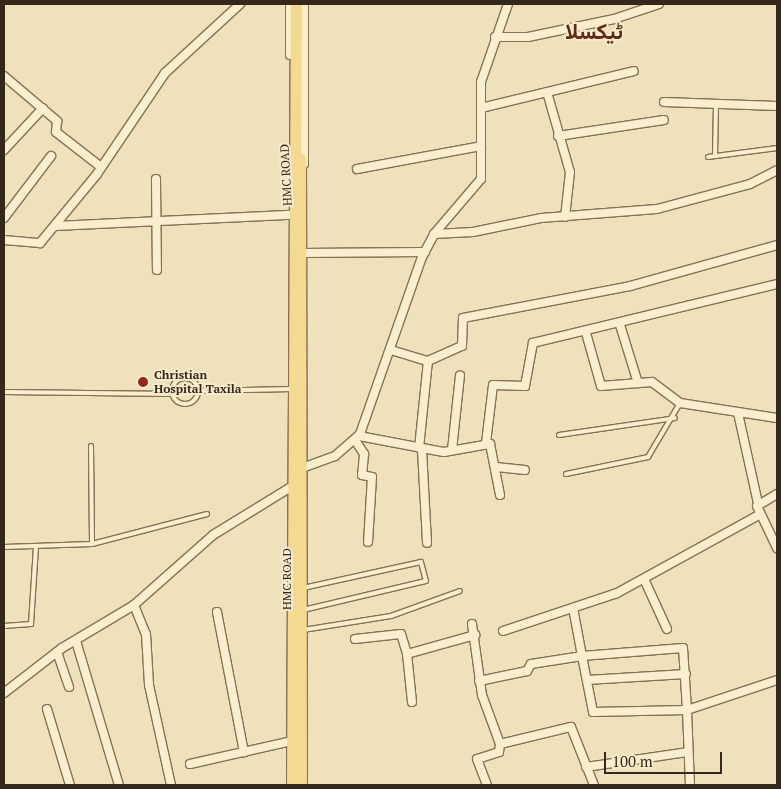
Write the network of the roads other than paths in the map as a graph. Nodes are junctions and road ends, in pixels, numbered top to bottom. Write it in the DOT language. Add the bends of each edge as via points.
graph roads {
  1 [pos="240,4"];
  2 [pos="290,4"];
  3 [pos="296,4"];
  4 [pos="304,4"];
  5 [pos="508,4"];
  6 [pos="659,4"];
  7 [pos="495,37"];
  8 [pos="634,71"];
  9 [pos="4,76"];
  10 [pos="547,92"];
  11 [pos="664,102"];
  12 [pos="716,102"];
  13 [pos="777,106"];
  14 [pos="44,108"];
  15 [pos="481,108"];
  16 [pos="664,120"];
  17 [pos="558,136"];
  18 [pos="481,146"];
  19 [pos="777,148"];
  20 [pos="4,150"];
  21 [pos="51,156"];
  22 [pos="715,156"];
  23 [pos="708,157"];
  24 [pos="102,167"];
  25 [pos="357,169"];
  26 [pos="777,170"];
  27 [pos="156,179"];
  28 [pos="297,190"];
  29 [pos="292,215"];
  30 [pos="564,217"];
  31 [pos="4,218"];
  32 [pos="156,221"];
  33 [pos="55,226"];
  34 [pos="434,234"];
  35 [pos="4,240"];
  36 [pos="777,245"];
  37 [pos="425,252"];
  38 [pos="302,254"];
  39 [pos="157,270"];
  40 [pos="777,284"];
  41 [pos="620,325"];
  42 [pos="586,333"];
  43 [pos="391,350"];
  44 [pos="428,361"];
  45 [pos="460,375"];
  46 [pos="638,383"];
  47 [pos="297,389"];
  48 [pos="197,391"];
  49 [pos="4,392"];
  50 [pos="173,394"];
  51 [pos="680,403"];
  52 [pos="738,413"];
  53 [pos="675,418"];
  54 [pos="777,418"];
  55 [pos="559,435"];
  56 [pos="357,438"];
  57 [pos="486,443"];
  58 [pos="92,446"];
  59 [pos="421,449"];
  60 [pos="452,450"];
  61 [pos="496,467"];
  62 [pos="302,468"];
  63 [pos="525,470"];
  64 [pos="566,474"];
  65 [pos="297,484"];
  66 [pos="777,494"];
  67 [pos="500,495"];
  68 [pos="758,503"];
  69 [pos="207,514"];
  70 [pos="759,515"];
  71 [pos="368,542"];
  72 [pos="427,543"];
  73 [pos="92,544"];
  74 [pos="4,547"];
  75 [pos="36,547"];
  76 [pos="777,548"];
  77 [pos="644,579"];
  78 [pos="301,588"];
  79 [pos="460,591"];
  80 [pos="134,605"];
  81 [pos="573,608"];
  82 [pos="301,610"];
  83 [pos="217,612"];
  84 [pos="472,624"];
  85 [pos="4,626"];
  86 [pos="667,629"];
  87 [pos="301,631"];
  88 [pos="503,631"];
  89 [pos="475,635"];
  90 [pos="355,639"];
  91 [pos="76,641"];
  92 [pos="56,652"];
  93 [pos="407,654"];
  94 [pos="582,656"];
  95 [pos="686,674"];
  96 [pos="587,680"];
  97 [pos="777,680"];
  98 [pos="480,681"];
  99 [pos="69,687"];
  100 [pos="4,693"];
  101 [pos="412,702"];
  102 [pos="48,709"];
  103 [pos="687,710"];
  104 [pos="292,741"];
  105 [pos="500,744"];
  106 [pos="244,752"];
  107 [pos="687,752"];
  108 [pos="190,764"];
  109 [pos="586,767"];
  110 [pos="70,785"];
  111 [pos="119,785"];
  112 [pos="172,785"];
  113 [pos="292,785"];
  114 [pos="301,785"];
  115 [pos="487,785"];
  116 [pos="594,785"];
  117 [pos="690,785"];
  1 -- 24 [label="street" via="165,73"];
  2 -- 28 [label="street"];
  3 -- 28 [label="main road, HMC ROAD"];
  4 -- 28 [label="street"];
  5 -- 7 [label="street"];
  6 -- 7 [label="street" via="614,19 528,37"];
  7 -- 15 [label="street" via="481,82"];
  8 -- 10 [label="street"];
  9 -- 14 [label="street"];
  10 -- 15 [label="street"];
  10 -- 17 [label="street"];
  11 -- 12 [label="street"];
  12 -- 13 [label="street"];
  12 -- 22 [label="lane"];
  14 -- 20 [label="street"];
  14 -- 24 [label="street" via="57,121 56,132"];
  15 -- 18 [label="street"];
  16 -- 17 [label="street"];
  17 -- 30 [label="street" via="570,172"];
  18 -- 25 [label="street"];
  18 -- 34 [label="street" via="481,180"];
  19 -- 22 [label="lane"];
  21 -- 31 [label="street"];
  22 -- 23 [label="lane"];
  24 -- 33 [label="street"];
  26 -- 30 [label="street" via="750,184 657,209"];
  27 -- 32 [label="street"];
  28 -- 29 [label="main road, HMC ROAD"];
  28 -- 38 [label="main road, HMC ROAD"];
  29 -- 32 [label="street"];
  29 -- 47 [label="main road, HMC ROAD"];
  30 -- 34 [label="street"];
  32 -- 33 [label="street"];
  32 -- 39 [label="street"];
  33 -- 35 [label="street" via="40,244"];
  34 -- 37 [label="street"];
  36 -- 44 [label="street" via="630,286 463,318 462,346"];
  37 -- 38 [label="street"];
  37 -- 43 [label="street"];
  38 -- 47 [label="main road, HMC ROAD"];
  40 -- 41 [label="street"];
  41 -- 42 [label="street"];
  41 -- 46 [label="street"];
  42 -- 46 [label="street" via="602,386"];
  42 -- 57 [label="street" via="529,345 525,386 493,385"];
  43 -- 44 [label="street"];
  43 -- 56 [label="street"];
  44 -- 59 [label="street"];
  45 -- 60 [label="street"];
  46 -- 51 [label="street" via="658,384"];
  47 -- 48 [label="lane"];
  47 -- 62 [label="main road, HMC ROAD"];
  47 -- 65 [label="main road, HMC ROAD"];
  48 -- 50 [label="lane" via="187,403"];
  48 -- 50 [label="lane" via="194,383 185,378 176,382"];
  49 -- 50 [label="lane"];
  51 -- 52 [label="street"];
  51 -- 53 [label="lane"];
  52 -- 54 [label="street"];
  52 -- 68 [label="street"];
  53 -- 55 [label="lane"];
  53 -- 64 [label="lane" via="644,459"];
  56 -- 59 [label="street"];
  56 -- 62 [label="street" via="335,456"];
  56 -- 71 [label="street" via="364,454 362,475 372,477"];
  57 -- 60 [label="street"];
  57 -- 61 [label="street" via="492,448"];
  58 -- 73 [label="lane"];
  59 -- 60 [label="street"];
  59 -- 72 [label="street"];
  61 -- 63 [label="street"];
  61 -- 67 [label="street"];
  62 -- 65 [label="main road, HMC ROAD"];
  65 -- 78 [label="main road, HMC ROAD"];
  65 -- 80 [label="street" via="213,535"];
  65 -- 104 [label="main road, HMC ROAD"];
  66 -- 68 [label="street"];
  68 -- 70 [label="street"];
  69 -- 73 [label="lane"];
  70 -- 76 [label="street"];
  70 -- 77 [label="street"];
  73 -- 75 [label="lane"];
  74 -- 75 [label="lane"];
  75 -- 85 [label="lane" via="31,624"];
  77 -- 81 [label="street"];
  77 -- 86 [label="street"];
  78 -- 82 [label="main road, HMC ROAD"];
  78 -- 82 [label="lane" via="421,562 426,581"];
  79 -- 87 [label="lane" via="391,616"];
  80 -- 91 [label="street"];
  80 -- 112 [label="street" via="146,634 150,685"];
  81 -- 88 [label="street"];
  81 -- 94 [label="street"];
  82 -- 87 [label="main road, HMC ROAD"];
  83 -- 106 [label="street"];
  84 -- 89 [label="street"];
  87 -- 114 [label="main road, HMC ROAD"];
  89 -- 93 [label="street"];
  89 -- 98 [label="street"];
  90 -- 93 [label="street" via="401,634"];
  91 -- 92 [label="street"];
  91 -- 111 [label="street"];
  92 -- 99 [label="street"];
  92 -- 100 [label="street"];
  93 -- 101 [label="street"];
  94 -- 95 [label="street" via="684,648"];
  94 -- 96 [label="street"];
  94 -- 98 [label="street" via="531,664 526,671"];
  95 -- 96 [label="street"];
  95 -- 103 [label="street"];
  96 -- 103 [label="street" via="596,713"];
  97 -- 103 [label="street"];
  98 -- 105 [label="street"];
  102 -- 110 [label="street"];
  103 -- 107 [label="street"];
  104 -- 106 [label="street"];
  104 -- 113 [label="main road, HMC ROAD"];
  105 -- 109 [label="street" via="571,727"];
  105 -- 115 [label="street" via="498,752 477,759"];
  106 -- 108 [label="street"];
  107 -- 109 [label="street"];
  107 -- 117 [label="street"];
  109 -- 116 [label="street"];
}
